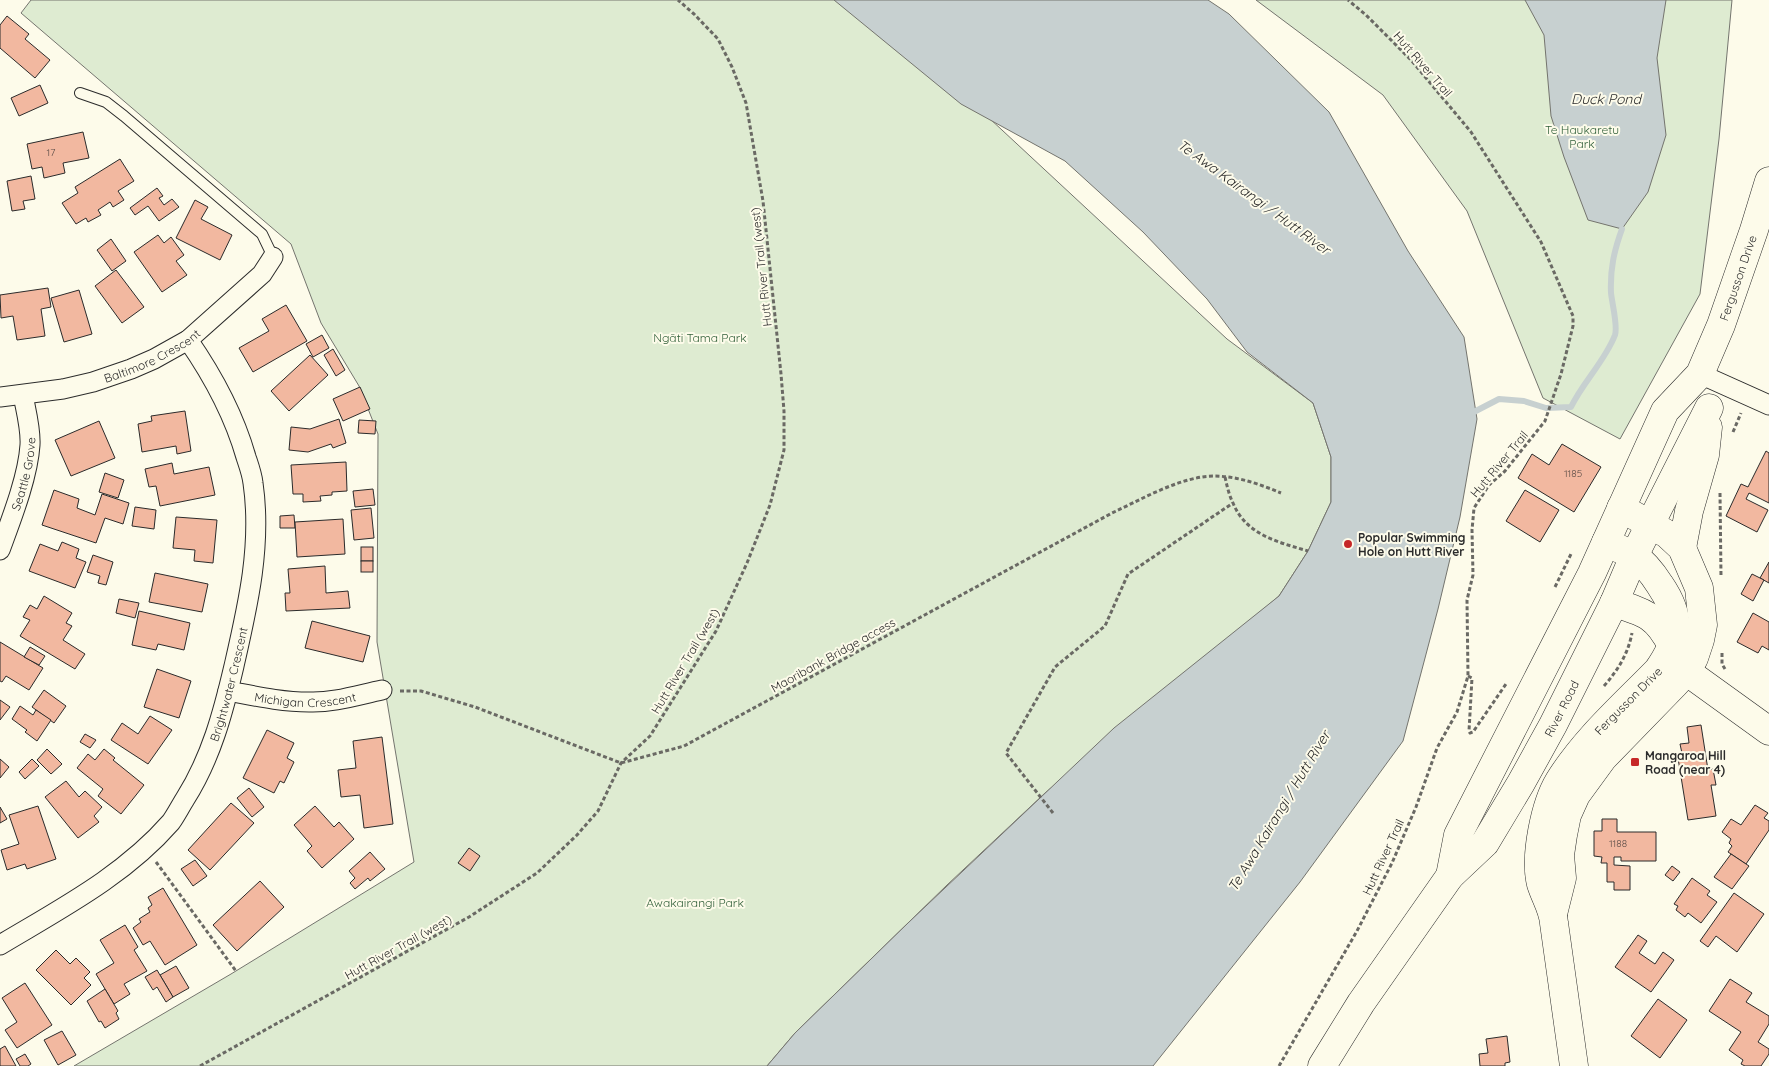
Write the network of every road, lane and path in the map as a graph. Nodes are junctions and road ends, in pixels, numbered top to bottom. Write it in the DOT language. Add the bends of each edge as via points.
graph roads {
  1 [pos="678,0"];
  2 [pos="1348,0"];
  3 [pos="80,93"];
  4 [pos="1769,181"];
  5 [pos="273,256"];
  6 [pos="188,340"];
  7 [pos="1700,374"];
  8 [pos="23,395"];
  9 [pos="1748,396"];
  10 [pos="0,397"];
  11 [pos="1769,405"];
  12 [pos="1710,408"];
  13 [pos="1731,437"];
  14 [pos="1225,477"];
  15 [pos="1720,489"];
  16 [pos="1282,493"];
  17 [pos="1232,503"];
  18 [pos="1621,508"];
  19 [pos="1652,525"];
  20 [pos="1606,542"];
  21 [pos="1682,548"];
  22 [pos="0,550"];
  23 [pos="1308,551"];
  24 [pos="1571,554"];
  25 [pos="1634,556"];
  26 [pos="1722,584"];
  27 [pos="1555,588"];
  28 [pos="1614,603"];
  29 [pos="1722,644"];
  30 [pos="1675,658"];
  31 [pos="1468,676"];
  32 [pos="1510,678"];
  33 [pos="382,690"];
  34 [pos="1711,690"];
  35 [pos="228,691"];
  36 [pos="1769,731"];
  37 [pos="621,763"];
  38 [pos="1053,813"];
  39 [pos="146,848"];
  40 [pos="1450,876"];
  41 [pos="0,945"];
  42 [pos="236,971"];
  43 [pos="200,1066"];
  44 [pos="1279,1066"];
  45 [pos="1322,1066"];
  46 [pos="1574,1066"];
  1 -- 37 [label="path, Hutt River Trail (west)" via="718,39 746,103 764,210 781,374 784,450 770,505 716,631 650,736"];
  2 -- 31 [label="path, Hutt River Trail" via="1411,60 1470,132 1541,242 1573,316 1556,392 1545,421 1505,471 1489,485 1474,508 1473,575 1467,600"];
  3 -- 5 [label="lane" via="106,102 124,116 262,234"];
  4 -- 7 [label="main road, Fergusson Drive" via="1721,325"];
  5 -- 6 [label="street, Baltimore Crescent" via="262,274"];
  6 -- 8 [label="street, Baltimore Crescent" via="154,359 93,382"];
  6 -- 35 [label="street, Brightwater Crescent" via="236,423 253,481 255,558 249,601"];
  7 -- 9 [label="street"];
  7 -- 12 [label="main road"];
  7 -- 18 [label="main road, Fergusson Drive" via="1665,411"];
  8 -- 10 [label="street, Baltimore Crescent"];
  8 -- 22 [label="street, Seattle Grove" via="30,445 12,519"];
  9 -- 11 [label="street"];
  9 -- 13 [label="path"];
  12 -- 19 [label="main road"];
  12 -- 21 [label="main road" via="1705,455"];
  14 -- 16 [label="path, Maoribank Bridge access" via="1252,481"];
  14 -- 17 [label="path"];
  14 -- 37 [label="path, Maoribank Bridge access" via="1203,477 1180,483 1112,513 684,746"];
  15 -- 26 [label="path"];
  17 -- 23 [label="path" via="1242,520 1258,533"];
  17 -- 38 [label="path" via="1128,574 1105,626 1055,667 1006,753"];
  18 -- 19 [label="main road, Fergusson Drive"];
  18 -- 20 [label="main road, Fergusson Drive"];
  19 -- 21 [label="main road, Fergusson Drive"];
  19 -- 25 [label="main road, River Road"];
  20 -- 25 [label="main road, Fergusson Drive"];
  20 -- 40 [label="main road, River Road" via="1458,835"];
  21 -- 30 [label="main road, Fergusson Drive" via="1699,588 1702,616 1700,640 1694,658"];
  24 -- 27 [label="path"];
  25 -- 28 [label="main road, River Road"];
  25 -- 30 [label="main road, Fergusson Drive" via="1649,569 1674,609 1677,626"];
  28 -- 30 [label="main road" via="1653,618 1664,630"];
  28 -- 40 [label="main road, River Road" via="1521,783 1485,842"];
  29 -- 34 [label="path" via="1722,664 1726,670"];
  30 -- 34 [label="main road"];
  30 -- 46 [label="main road, Fergusson Drive" via="1658,670 1588,743 1559,781 1550,799 1540,839 1541,882 1553,914"];
  31 -- 32 [label="path" via="1472,678 1470,733"];
  31 -- 44 [label="path, Hutt River Trail" via="1457,712 1442,738 1392,863"];
  33 -- 35 [label="street, Michigan Crescent" via="310,702"];
  33 -- 37 [label="path" via="421,691 475,707"];
  34 -- 36 [label="main road"];
  35 -- 39 [label="street, Brightwater Crescent" via="212,746 194,784 172,820"];
  37 -- 43 [label="path, Hutt River Trail (west)" via="598,811 537,873 469,917"];
  39 -- 41 [label="street, Brightwater Crescent" via="88,892"];
  39 -- 42 [label="path"];
  40 -- 45 [label="main road, River Road"];
}
